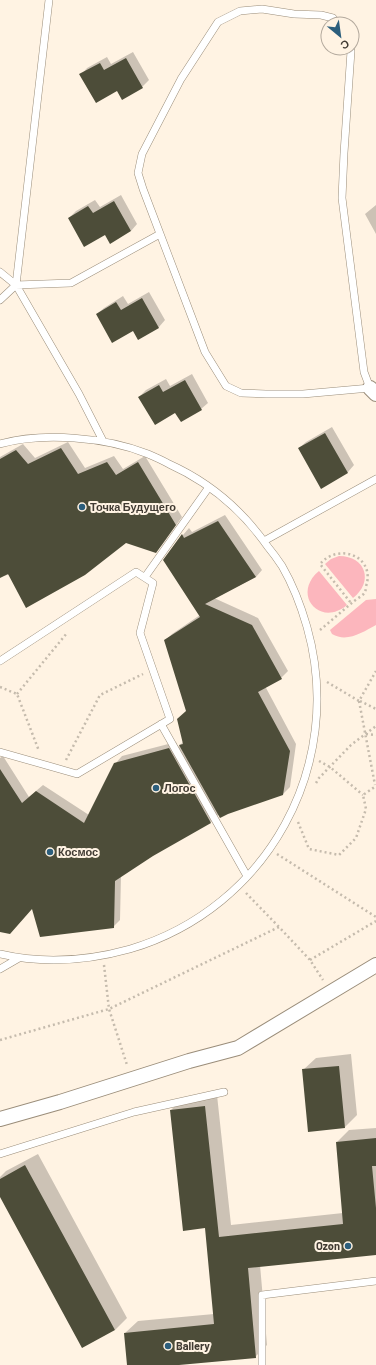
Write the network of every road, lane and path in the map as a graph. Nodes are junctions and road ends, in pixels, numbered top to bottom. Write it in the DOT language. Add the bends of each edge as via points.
graph roads {
  1 [pos="49,0"];
  2 [pos="325,16"];
  3 [pos="351,56"];
  4 [pos="160,234"];
  5 [pos="0,272"];
  6 [pos="16,285"];
  7 [pos="0,300"];
  8 [pos="373,391"];
  9 [pos="103,441"];
  10 [pos="0,444"];
  11 [pos="376,479"];
  12 [pos="209,487"];
  13 [pos="264,541"];
  14 [pos="145,578"];
  15 [pos="351,603"];
  16 [pos="70,629"];
  17 [pos="310,638"];
  18 [pos="0,661"];
  19 [pos="152,669"];
  20 [pos="376,671"];
  21 [pos="316,676"];
  22 [pos="0,687"];
  23 [pos="18,694"];
  24 [pos="359,701"];
  25 [pos="376,709"];
  26 [pos="161,724"];
  27 [pos="376,726"];
  28 [pos="365,734"];
  29 [pos="376,735"];
  30 [pos="0,752"];
  31 [pos="310,758"];
  32 [pos="44,765"];
  33 [pos="330,767"];
  34 [pos="60,769"];
  35 [pos="315,785"];
  36 [pos="376,786"];
  37 [pos="363,795"];
  38 [pos="296,818"];
  39 [pos="269,849"];
  40 [pos="247,876"];
  41 [pos="238,885"];
  42 [pos="376,917"];
  43 [pos="376,921"];
  44 [pos="279,927"];
  45 [pos="0,954"];
  46 [pos="103,956"];
  47 [pos="19,958"];
  48 [pos="310,960"];
  49 [pos="376,965"];
  50 [pos="0,969"];
  51 [pos="331,992"];
  52 [pos="109,1009"];
  53 [pos="0,1040"];
  54 [pos="131,1079"];
  55 [pos="224,1092"];
  56 [pos="0,1119"];
  57 [pos="0,1154"];
  58 [pos="376,1281"];
  59 [pos="262,1365"];
  1 -- 6 [label="lane"];
  2 -- 4 [label="lane" via="262,9 240,11 218,22 181,79 142,154 138,173"];
  3 -- 8 [label="lane" via="342,198 364,372"];
  4 -- 6 [label="lane" via="71,283"];
  4 -- 8 [label="lane" via="205,352 226,386 241,393 266,394"];
  5 -- 6 [label="lane"];
  6 -- 7 [label="lane"];
  6 -- 9 [label="lane"];
  9 -- 10 [label="lane" via="57,437"];
  9 -- 12 [label="lane" via="146,453 187,472"];
  11 -- 13 [label="lane"];
  12 -- 13 [label="lane" via="224,498"];
  12 -- 14 [label="lane"];
  13 -- 17 [label="lane" via="282,566 301,607"];
  14 -- 18 [label="lane" via="136,572"];
  14 -- 19 [label="lane" via="153,583 140,633"];
  15 -- 15 [label="path" via="365,592 368,577 365,567 359,559 350,554 332,554 320,564"];
  15 -- 17 [label="path"];
  16 -- 23 [label="path"];
  17 -- 21 [label="lane"];
  19 -- 26 [label="lane" via="170,719"];
  19 -- 34 [label="path" via="100,695"];
  20 -- 24 [label="path"];
  21 -- 24 [label="path"];
  21 -- 31 [label="lane" via="318,695"];
  22 -- 23 [label="path"];
  23 -- 32 [label="path"];
  24 -- 25 [label="path"];
  24 -- 28 [label="path"];
  26 -- 34 [label="lane" via="77,774"];
  26 -- 40 [label="lane"];
  27 -- 28 [label="path"];
  28 -- 29 [label="path"];
  28 -- 33 [label="path"];
  28 -- 36 [label="path"];
  30 -- 32 [label="lane"];
  31 -- 33 [label="path"];
  31 -- 39 [label="lane" via="303,784 285,825"];
  32 -- 34 [label="lane"];
  33 -- 35 [label="path"];
  33 -- 37 [label="path"];
  36 -- 37 [label="path"];
  37 -- 38 [label="path" via="366,809 356,838 339,855 309,849"];
  39 -- 40 [label="lane"];
  39 -- 42 [label="path"];
  40 -- 41 [label="lane"];
  41 -- 44 [label="path"];
  41 -- 46 [label="lane" via="229,895 192,922 152,942"];
  43 -- 48 [label="path"];
  44 -- 48 [label="path"];
  44 -- 52 [label="path"];
  45 -- 47 [label="lane"];
  46 -- 47 [label="lane" via="64,960"];
  46 -- 52 [label="path"];
  47 -- 50 [label="lane"];
  48 -- 51 [label="path"];
  49 -- 51 [label="street"];
  51 -- 54 [label="street" via="238,1048 189,1060"];
  52 -- 53 [label="path"];
  52 -- 54 [label="path"];
  54 -- 56 [label="street"];
  55 -- 57 [label="lane" via="134,1112"];
  58 -- 59 [label="lane" via="262,1295"];
}
